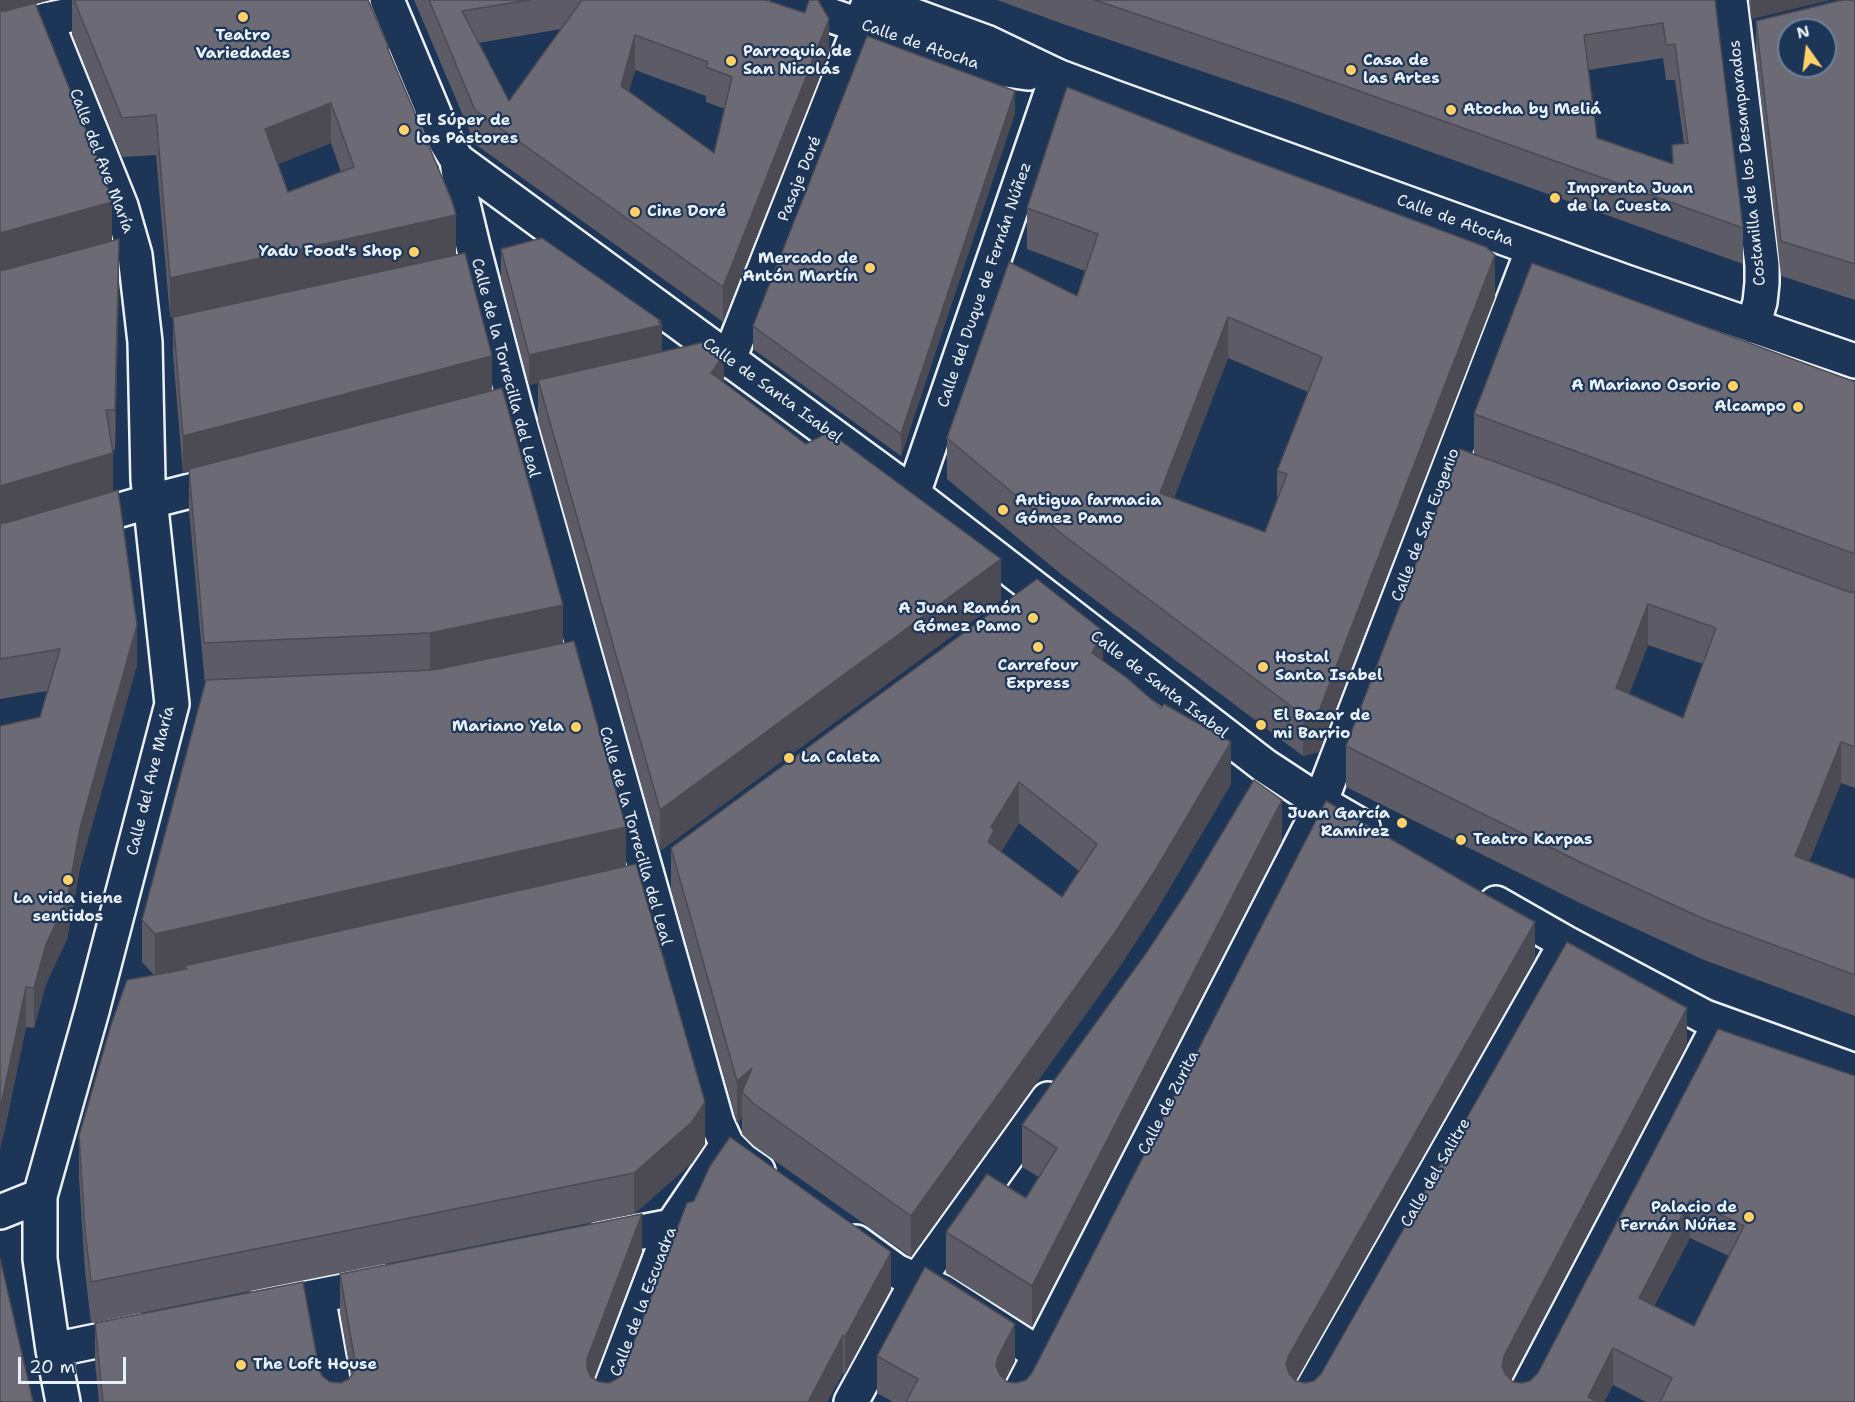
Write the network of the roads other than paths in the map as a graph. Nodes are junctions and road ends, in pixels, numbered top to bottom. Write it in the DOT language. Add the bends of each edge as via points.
graph roads {
  1 [pos="140,0"];
  2 [pos="387,0"];
  3 [pos="786,0"];
  4 [pos="1730,0"];
  5 [pos="867,8"];
  6 [pos="46,20"];
  7 [pos="0,33"];
  8 [pos="1768,34"];
  9 [pos="1736,42"];
  10 [pos="1057,76"];
  11 [pos="457,160"];
  12 [pos="1533,249"];
  13 [pos="135,255"];
  14 [pos="101,264"];
  15 [pos="1753,326"];
  16 [pos="179,335"];
  17 [pos="145,342"];
  18 [pos="729,359"];
  19 [pos="1855,361"];
  20 [pos="681,368"];
  21 [pos="548,399"];
  22 [pos="515,407"];
  23 [pos="481,416"];
  24 [pos="1448,466"];
  25 [pos="265,472"];
  26 [pos="1481,478"];
  27 [pos="913,494"];
  28 [pos="151,501"];
  29 [pos="0,545"];
  30 [pos="586,661"];
  31 [pos="553,668"];
  32 [pos="1265,766"];
  33 [pos="1248,795"];
  34 [pos="1320,802"];
  35 [pos="1392,843"];
  36 [pos="676,862"];
  37 [pos="637,886"];
  38 [pos="1474,890"];
  39 [pos="1566,943"];
  40 [pos="1720,1023"];
  41 [pos="1855,1071"];
  42 [pos="1062,1079"];
  43 [pos="727,1145"];
  44 [pos="780,1188"];
  45 [pos="40,1196"];
  46 [pos="0,1212"];
  47 [pos="828,1222"];
  48 [pos="672,1226"];
  49 [pos="569,1246"];
  50 [pos="409,1278"];
  51 [pos="917,1281"];
  52 [pos="318,1296"];
  53 [pos="237,1312"];
  54 [pos="168,1326"];
  55 [pos="52,1350"];
  56 [pos="1040,1354"];
  57 [pos="63,1402"];
  58 [pos="337,1402"];
  59 [pos="605,1402"];
  60 [pos="851,1402"];
  61 [pos="1015,1402"];
  62 [pos="1305,1402"];
  63 [pos="1521,1402"];
  1 -- 6 [label="street"];
  2 -- 11 [label="street, Calle de Santa Isabel"];
  3 -- 5 [label="street, Calle de Atocha"];
  4 -- 9 [label="street, Costanilla de los Desamparados"];
  5 -- 10 [label="street, Calle de Atocha" via="986,42"];
  5 -- 18 [label="street, Pasaje Doré"];
  6 -- 7 [label="street"];
  6 -- 13 [label="street, Calle del Ave María" via="121,206"];
  8 -- 9 [label="street"];
  9 -- 15 [label="street, Costanilla de los Desamparados" via="1762,265 1760,302"];
  10 -- 12 [label="street, Calle de Atocha"];
  10 -- 27 [label="street, Calle del Duque de Fernán Núñez"];
  11 -- 18 [label="street, Calle de Santa Isabel"];
  11 -- 22 [label="street, Calle de la Torrecilla del Leal" via="467,271"];
  12 -- 15 [label="street, Calle de Atocha"];
  12 -- 24 [label="street, Calle de San Eugenio"];
  13 -- 14 [label="street"];
  13 -- 17 [label="street, Calle del Ave María"];
  15 -- 19 [label="street, Calle de Atocha"];
  16 -- 17 [label="street"];
  17 -- 28 [label="street, Calle del Ave María"];
  18 -- 20 [label="street"];
  18 -- 27 [label="street, Calle de Santa Isabel"];
  21 -- 22 [label="street"];
  22 -- 23 [label="street"];
  22 -- 30 [label="street, Calle de la Torrecilla del Leal"];
  24 -- 26 [label="street"];
  24 -- 34 [label="street, Calle de San Eugenio"];
  25 -- 28 [label="street"];
  27 -- 32 [label="street, Calle de Santa Isabel" via="1028,603"];
  28 -- 29 [label="street"];
  28 -- 45 [label="street, Calle del Ave María" via="184,703 107,1007"];
  30 -- 31 [label="street"];
  30 -- 37 [label="street, Calle de la Torrecilla del Leal"];
  32 -- 33 [label="street"];
  32 -- 34 [label="street, Calle de Santa Isabel"];
  34 -- 35 [label="street, Calle de Santa Isabel"];
  34 -- 56 [label="street, Calle de Zurita"];
  36 -- 37 [label="street"];
  37 -- 43 [label="street, Calle de la Torrecilla del Leal"];
  38 -- 39 [label="street"];
  39 -- 40 [label="street"];
  39 -- 62 [label="street, Calle del Salitre"];
  40 -- 41 [label="street"];
  40 -- 63 [label="street"];
  42 -- 51 [label="street"];
  43 -- 44 [label="street, Calle de la Torrecilla del Leal"];
  43 -- 48 [label="street, Calle de la Escuadra"];
  45 -- 46 [label="street"];
  45 -- 55 [label="street, Calle del Ave María" via="40,1259"];
  47 -- 51 [label="street" via="896,1271"];
  48 -- 49 [label="street"];
  48 -- 59 [label="street, Calle de la Escuadra"];
  50 -- 52 [label="street"];
  51 -- 56 [label="street" via="943,1292"];
  51 -- 60 [label="street"];
  52 -- 53 [label="street"];
  52 -- 58 [label="street"];
  54 -- 55 [label="street"];
  55 -- 57 [label="street, Calle del Ave María"];
  56 -- 61 [label="street, Calle de Zurita"];
}
